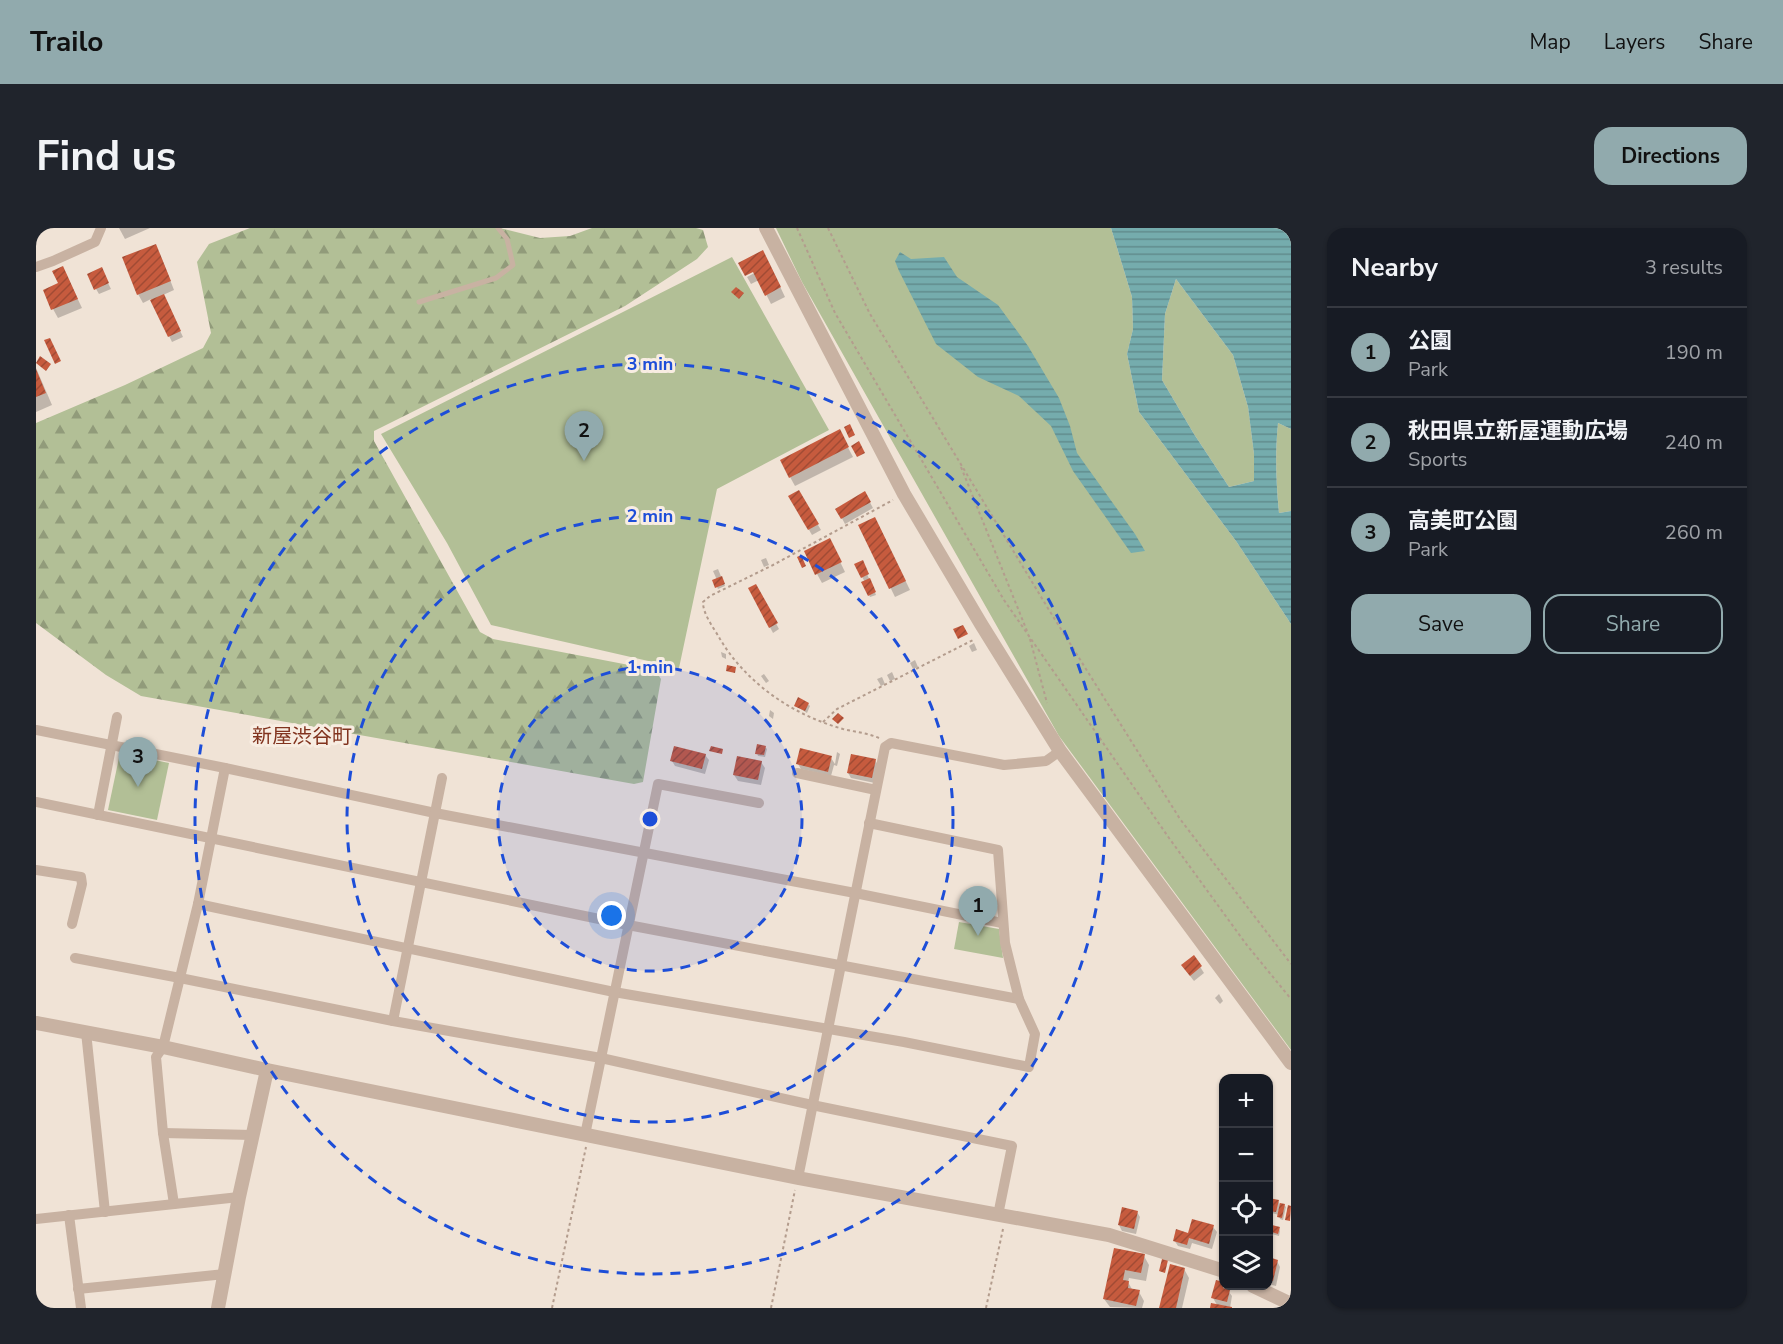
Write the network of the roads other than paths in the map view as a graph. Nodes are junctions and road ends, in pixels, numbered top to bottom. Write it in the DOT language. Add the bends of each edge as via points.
graph roads {
  1 [pos="101,228"];
  2 [pos="498,228"];
  3 [pos="765,228"];
  4 [pos="36,267"];
  5 [pos="419,302"];
  6 [pos="117,717"];
  7 [pos="36,730"];
  8 [pos="112,745"];
  9 [pos="1060,751"];
  10 [pos="225,768"];
  11 [pos="797,773"];
  12 [pos="442,778"];
  13 [pos="876,789"];
  14 [pos="36,801"];
  15 [pos="759,803"];
  16 [pos="435,813"];
  17 [pos="98,814"];
  18 [pos="869,823"];
  19 [pos="211,838"];
  20 [pos="644,852"];
  21 [pos="36,870"];
  22 [pos="422,882"];
  23 [pos="855,893"];
  24 [pos="198,904"];
  25 [pos="1002,923"];
  26 [pos="72,924"];
  27 [pos="628,925"];
  28 [pos="408,949"];
  29 [pos="75,958"];
  30 [pos="840,965"];
  31 [pos="180,978"];
  32 [pos="614,992"];
  33 [pos="1018,999"];
  34 [pos="393,1021"];
  35 [pos="36,1023"];
  36 [pos="828,1029"];
  37 [pos="86,1032"];
  38 [pos="164,1047"];
  39 [pos="601,1058"];
  40 [pos="1291,1063"];
  41 [pos="267,1070"];
  42 [pos="812,1105"];
  43 [pos="164,1133"];
  44 [pos="253,1135"];
  45 [pos="587,1136"];
  46 [pos="798,1178"];
  47 [pos="239,1197"];
  48 [pos="174,1204"];
  49 [pos="105,1212"];
  50 [pos="69,1215"];
  51 [pos="1002,1215"];
  52 [pos="36,1219"];
  53 [pos="1219,1268"];
  54 [pos="225,1274"];
  55 [pos="78,1289"];
  56 [pos="1261,1290"];
  57 [pos="1291,1304"];
  58 [pos="81,1308"];
  59 [pos="218,1308"];
  1 -- 4 [label="street" via="95,242"];
  2 -- 5 [label="lane" via="507,239 513,265 496,278"];
  3 -- 9 [label="street" via="904,494"];
  6 -- 8 [label="street"];
  7 -- 8 [label="street"];
  8 -- 10 [label="street"];
  8 -- 17 [label="street"];
  9 -- 13 [label="street" via="1046,761 1004,765 891,743 884,752"];
  9 -- 40 [label="street"];
  10 -- 16 [label="street"];
  10 -- 19 [label="street"];
  11 -- 13 [label="street"];
  12 -- 16 [label="street"];
  13 -- 18 [label="street"];
  14 -- 17 [label="street"];
  15 -- 20 [label="street" via="658,784"];
  16 -- 20 [label="street"];
  16 -- 22 [label="street"];
  17 -- 19 [label="street"];
  18 -- 23 [label="street"];
  18 -- 25 [label="street" via="998,850"];
  19 -- 22 [label="street"];
  19 -- 24 [label="street"];
  20 -- 23 [label="street"];
  20 -- 27 [label="street"];
  21 -- 26 [label="street" via="81,878"];
  22 -- 27 [label="street"];
  22 -- 28 [label="street"];
  23 -- 25 [label="street"];
  23 -- 30 [label="street"];
  24 -- 28 [label="street"];
  24 -- 31 [label="street"];
  25 -- 33 [label="street"];
  27 -- 30 [label="street"];
  27 -- 32 [label="street"];
  28 -- 32 [label="street"];
  28 -- 34 [label="street"];
  29 -- 31 [label="street"];
  30 -- 33 [label="street"];
  30 -- 36 [label="street"];
  31 -- 34 [label="street"];
  31 -- 38 [label="street"];
  32 -- 36 [label="street"];
  32 -- 39 [label="street"];
  33 -- 36 [label="street" via="1035,1034 1029,1067"];
  34 -- 39 [label="street"];
  35 -- 37 [label="street"];
  36 -- 42 [label="street"];
  37 -- 38 [label="street"];
  37 -- 49 [label="street"];
  38 -- 41 [label="street"];
  38 -- 43 [label="street" via="156,1057"];
  39 -- 42 [label="street"];
  39 -- 45 [label="street"];
  41 -- 44 [label="street"];
  41 -- 45 [label="street"];
  42 -- 46 [label="street"];
  42 -- 51 [label="street" via="1012,1146"];
  43 -- 44 [label="street"];
  43 -- 48 [label="street"];
  44 -- 47 [label="street"];
  45 -- 46 [label="street"];
  46 -- 51 [label="street"];
  47 -- 48 [label="street"];
  47 -- 54 [label="street"];
  48 -- 49 [label="street"];
  49 -- 50 [label="street"];
  50 -- 52 [label="street"];
  50 -- 55 [label="street"];
  51 -- 53 [label="street" via="1109,1235"];
  54 -- 55 [label="street"];
  54 -- 59 [label="street"];
  55 -- 58 [label="street"];
  56 -- 57 [label="street"];
}
